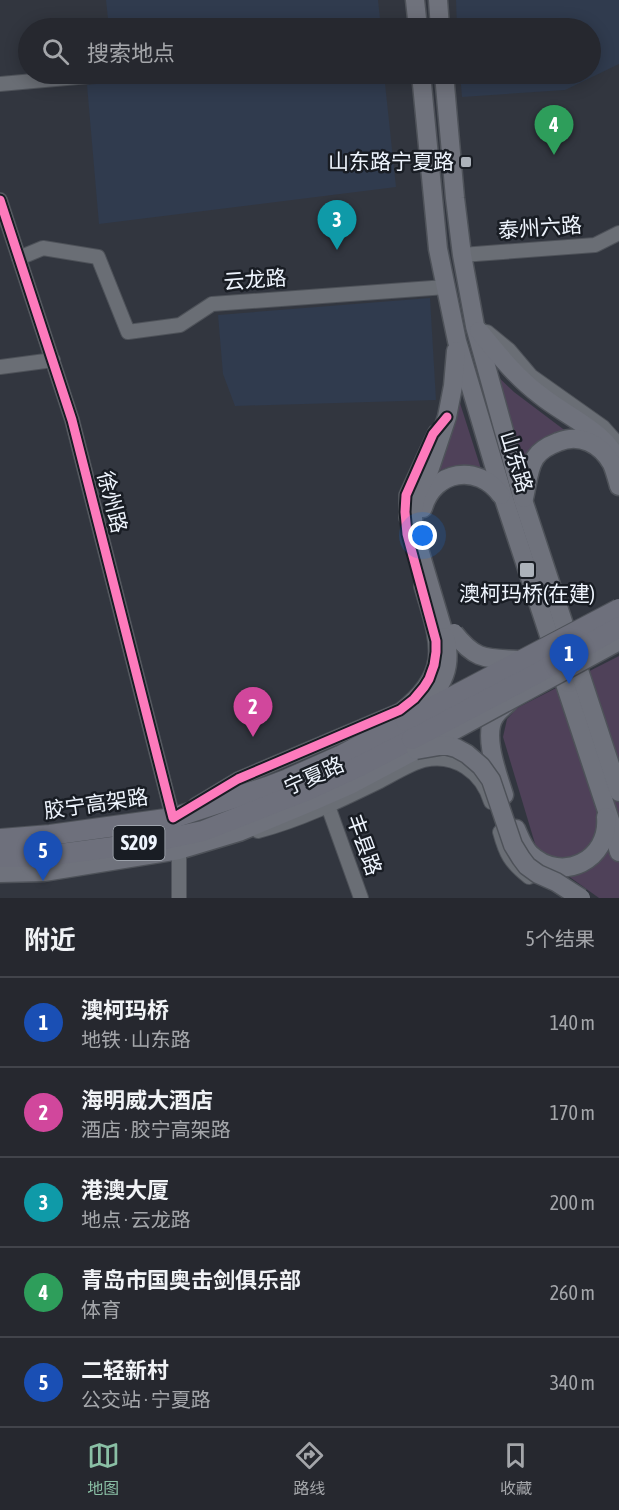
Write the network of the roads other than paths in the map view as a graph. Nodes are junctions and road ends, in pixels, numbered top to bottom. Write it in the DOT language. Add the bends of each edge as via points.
graph roads {
  1 [pos="415,0"];
  2 [pos="438,0"];
  3 [pos="417,18"];
  4 [pos="439,18"];
  5 [pos="18,82"];
  6 [pos="0,84"];
  7 [pos="423,84"];
  8 [pos="445,84"];
  9 [pos="0,200"];
  10 [pos="619,233"];
  11 [pos="462,255"];
  12 [pos="19,258"];
  13 [pos="446,287"];
  14 [pos="475,326"];
  15 [pos="457,341"];
  16 [pos="53,360"];
  17 [pos="0,367"];
  18 [pos="447,417"];
  19 [pos="619,445"];
  20 [pos="619,465"];
  21 [pos="619,486"];
  22 [pos="504,499"];
  23 [pos="523,500"];
  24 [pos="619,597"];
  25 [pos="616,630"];
  26 [pos="450,635"];
  27 [pos="519,660"];
  28 [pos="513,698"];
  29 [pos="414,699"];
  30 [pos="411,737"];
  31 [pos="434,760"];
  32 [pos="619,792"];
  33 [pos="328,806"];
  34 [pos="605,806"];
  35 [pos="173,818"];
  36 [pos="217,838"];
  37 [pos="0,839"];
  38 [pos="179,850"];
  39 [pos="619,852"];
  40 [pos="0,857"];
  41 [pos="0,873"];
  42 [pos="179,898"];
  43 [pos="361,898"];
  44 [pos="566,898"];
  45 [pos="581,898"];
  1 -- 3 [label="main road"];
  2 -- 4 [label="main road"];
  5 -- 6 [label="street"];
  7 -- 13 [label="main road, 山东路" via="435,221"];
  8 -- 11 [label="main road, 山东路"];
  9 -- 12 [label="street, 徐州路"];
  10 -- 11 [label="street, 泰州六路" via="595,245"];
  11 -- 14 [label="main road, 山东路"];
  12 -- 13 [label="street, 云龙路" via="43,248 98,257 128,332 180,325 212,304"];
  12 -- 16 [label="street, 徐州路"];
  13 -- 15 [label="main road, 山东路"];
  14 -- 19 [label="street" via="509,350 531,375 603,427"];
  14 -- 20 [label="main road" via="507,366 611,448"];
  14 -- 23 [label="main road, 山东路"];
  15 -- 18 [label="main road"];
  15 -- 22 [label="main road, 山东路"];
  16 -- 17 [label="street"];
  16 -- 35 [label="street, 徐州路" via="72,420"];
  18 -- 26 [label="main road" via="430,468 416,495 413,529"];
  18 -- 29 [label="street" via="433,434 406,495 407,534 436,641 434,666"];
  21 -- 23 [label="main road" via="607,456 586,440 574,438 546,447 536,458"];
  22 -- 26 [label="main road" via="484,478 461,474 442,481 427,497 421,521 423,533"];
  22 -- 34 [label="main road, 山东路"];
  23 -- 32 [label="main road, 山东路"];
  24 -- 25 [label="main road"];
  25 -- 27 [label="highway, 胶宁高架路 / S209, bridge"];
  25 -- 28 [label="main road, 宁夏路, bridge"];
  25 -- 30 [label="highway, 胶宁高架路 / S209, bridge"];
  26 -- 27 [label="main road, bridge" via="478,655"];
  26 -- 30 [label="main road, bridge" via="444,678"];
  27 -- 30 [label="highway, 胶宁高架路 / S209, bridge"];
  28 -- 30 [label="main road, 宁夏路, bridge"];
  28 -- 34 [label="main road, bridge" via="494,717 491,752 522,844 530,854 551,866 575,867 600,847 607,826"];
  29 -- 31 [label="street" via="435,721 439,742"];
  29 -- 35 [label="street" via="400,710 238,779"];
  30 -- 35 [label="highway, 胶宁高架路 / S209" via="340,756 267,787"];
  30 -- 36 [label="main road, 宁夏路" via="350,785"];
  30 -- 40 [label="highway, 胶宁高架路 / S209" via="308,790 203,831 61,854"];
  30 -- 45 [label="main road, bridge" via="432,747 456,748 482,766 521,858 538,874"];
  31 -- 33 [label="street" via="423,760"];
  31 -- 44 [label="street" via="459,762 478,776 490,797 505,849 515,866"];
  33 -- 36 [label="street" via="280,825"];
  33 -- 43 [label="street, 丰县路"];
  34 -- 39 [label="main road, 山东路"];
  35 -- 37 [label="highway, 胶宁高架路 / S209"];
  36 -- 38 [label="main road, 宁夏路"];
  38 -- 41 [label="main road, 宁夏路" via="44,872"];
  38 -- 42 [label="street"];
}
